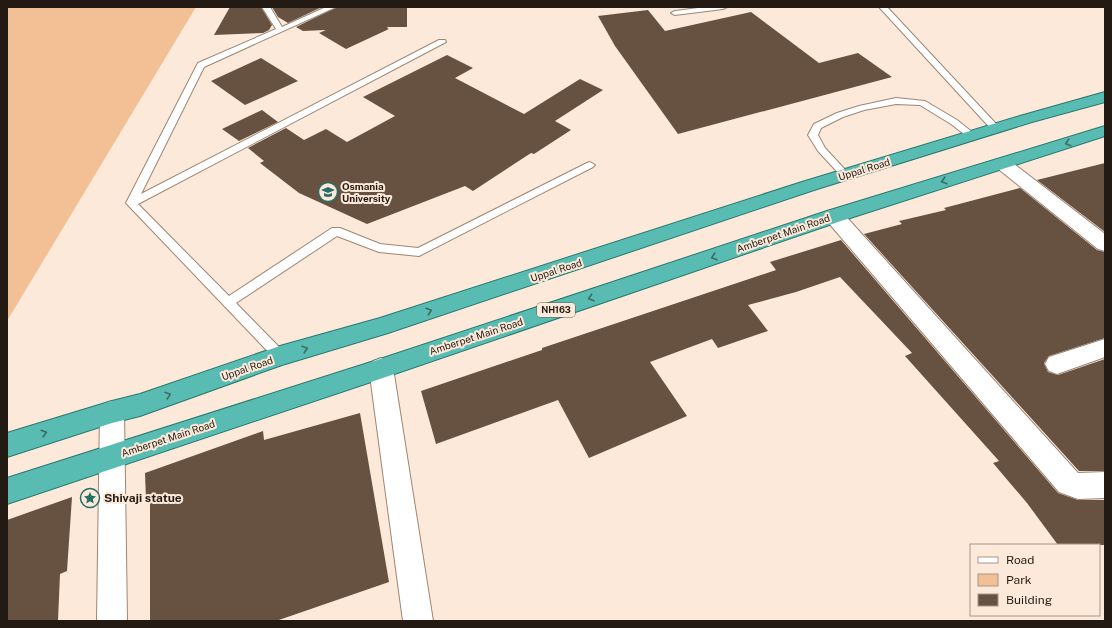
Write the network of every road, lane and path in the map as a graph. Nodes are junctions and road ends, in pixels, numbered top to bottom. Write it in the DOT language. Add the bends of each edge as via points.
graph roads {
  1 [pos="266,7"];
  2 [pos="332,7"];
  3 [pos="723,7"];
  4 [pos="883,7"];
  5 [pos="675,13"];
  6 [pos="280,30"];
  7 [pos="442,42"];
  8 [pos="1105,97"];
  9 [pos="996,129"];
  10 [pos="1105,131"];
  11 [pos="972,136"];
  12 [pos="1003,164"];
  13 [pos="590,165"];
  14 [pos="845,175"];
  15 [pos="131,203"];
  16 [pos="834,216"];
  17 [pos="1105,244"];
  18 [pos="228,303"];
  19 [pos="1105,348"];
  20 [pos="280,356"];
  21 [pos="1057,364"];
  22 [pos="381,368"];
  23 [pos="112,412"];
  24 [pos="7,445"];
  25 [pos="113,456"];
  26 [pos="1105,485"];
  27 [pos="7,491"];
  28 [pos="112,621"];
  29 [pos="418,621"];
  1 -- 6 [label="lane"];
  2 -- 6 [label="lane"];
  3 -- 5 [label="lane"];
  4 -- 9 [label="lane"];
  6 -- 15 [label="lane" via="201,65"];
  7 -- 15 [label="lane"];
  8 -- 9 [label="highway, Uppal Road"];
  9 -- 11 [label="highway, Uppal Road"];
  10 -- 12 [label="highway, Amberpet Main Road / NH163, one-way"];
  11 -- 14 [label="highway, Uppal Road"];
  11 -- 14 [label="lane" via="922,103 896,101 862,108 817,126 813,135 821,149"];
  12 -- 16 [label="highway, Amberpet Main Road / NH163, one-way"];
  12 -- 17 [label="street"];
  13 -- 18 [label="lane" via="419,252 379,248 336,231"];
  20 -- 14 [label="highway, Uppal Road, one-way" via="380,327"];
  15 -- 18 [label="lane"];
  16 -- 22 [label="highway, Amberpet Main Road / NH163, one-way"];
  16 -- 26 [label="street" via="1068,483 1078,486"];
  18 -- 20 [label="lane"];
  19 -- 21 [label="street"];
  23 -- 20 [label="highway, Uppal Road, one-way" via="140,405"];
  22 -- 25 [label="highway, Amberpet Main Road / NH163"];
  22 -- 29 [label="street"];
  24 -- 23 [label="highway, Uppal Road, one-way"];
  23 -- 25 [label="street"];
  25 -- 27 [label="highway, Amberpet Main Road / NH163"];
  25 -- 28 [label="street"];
}
